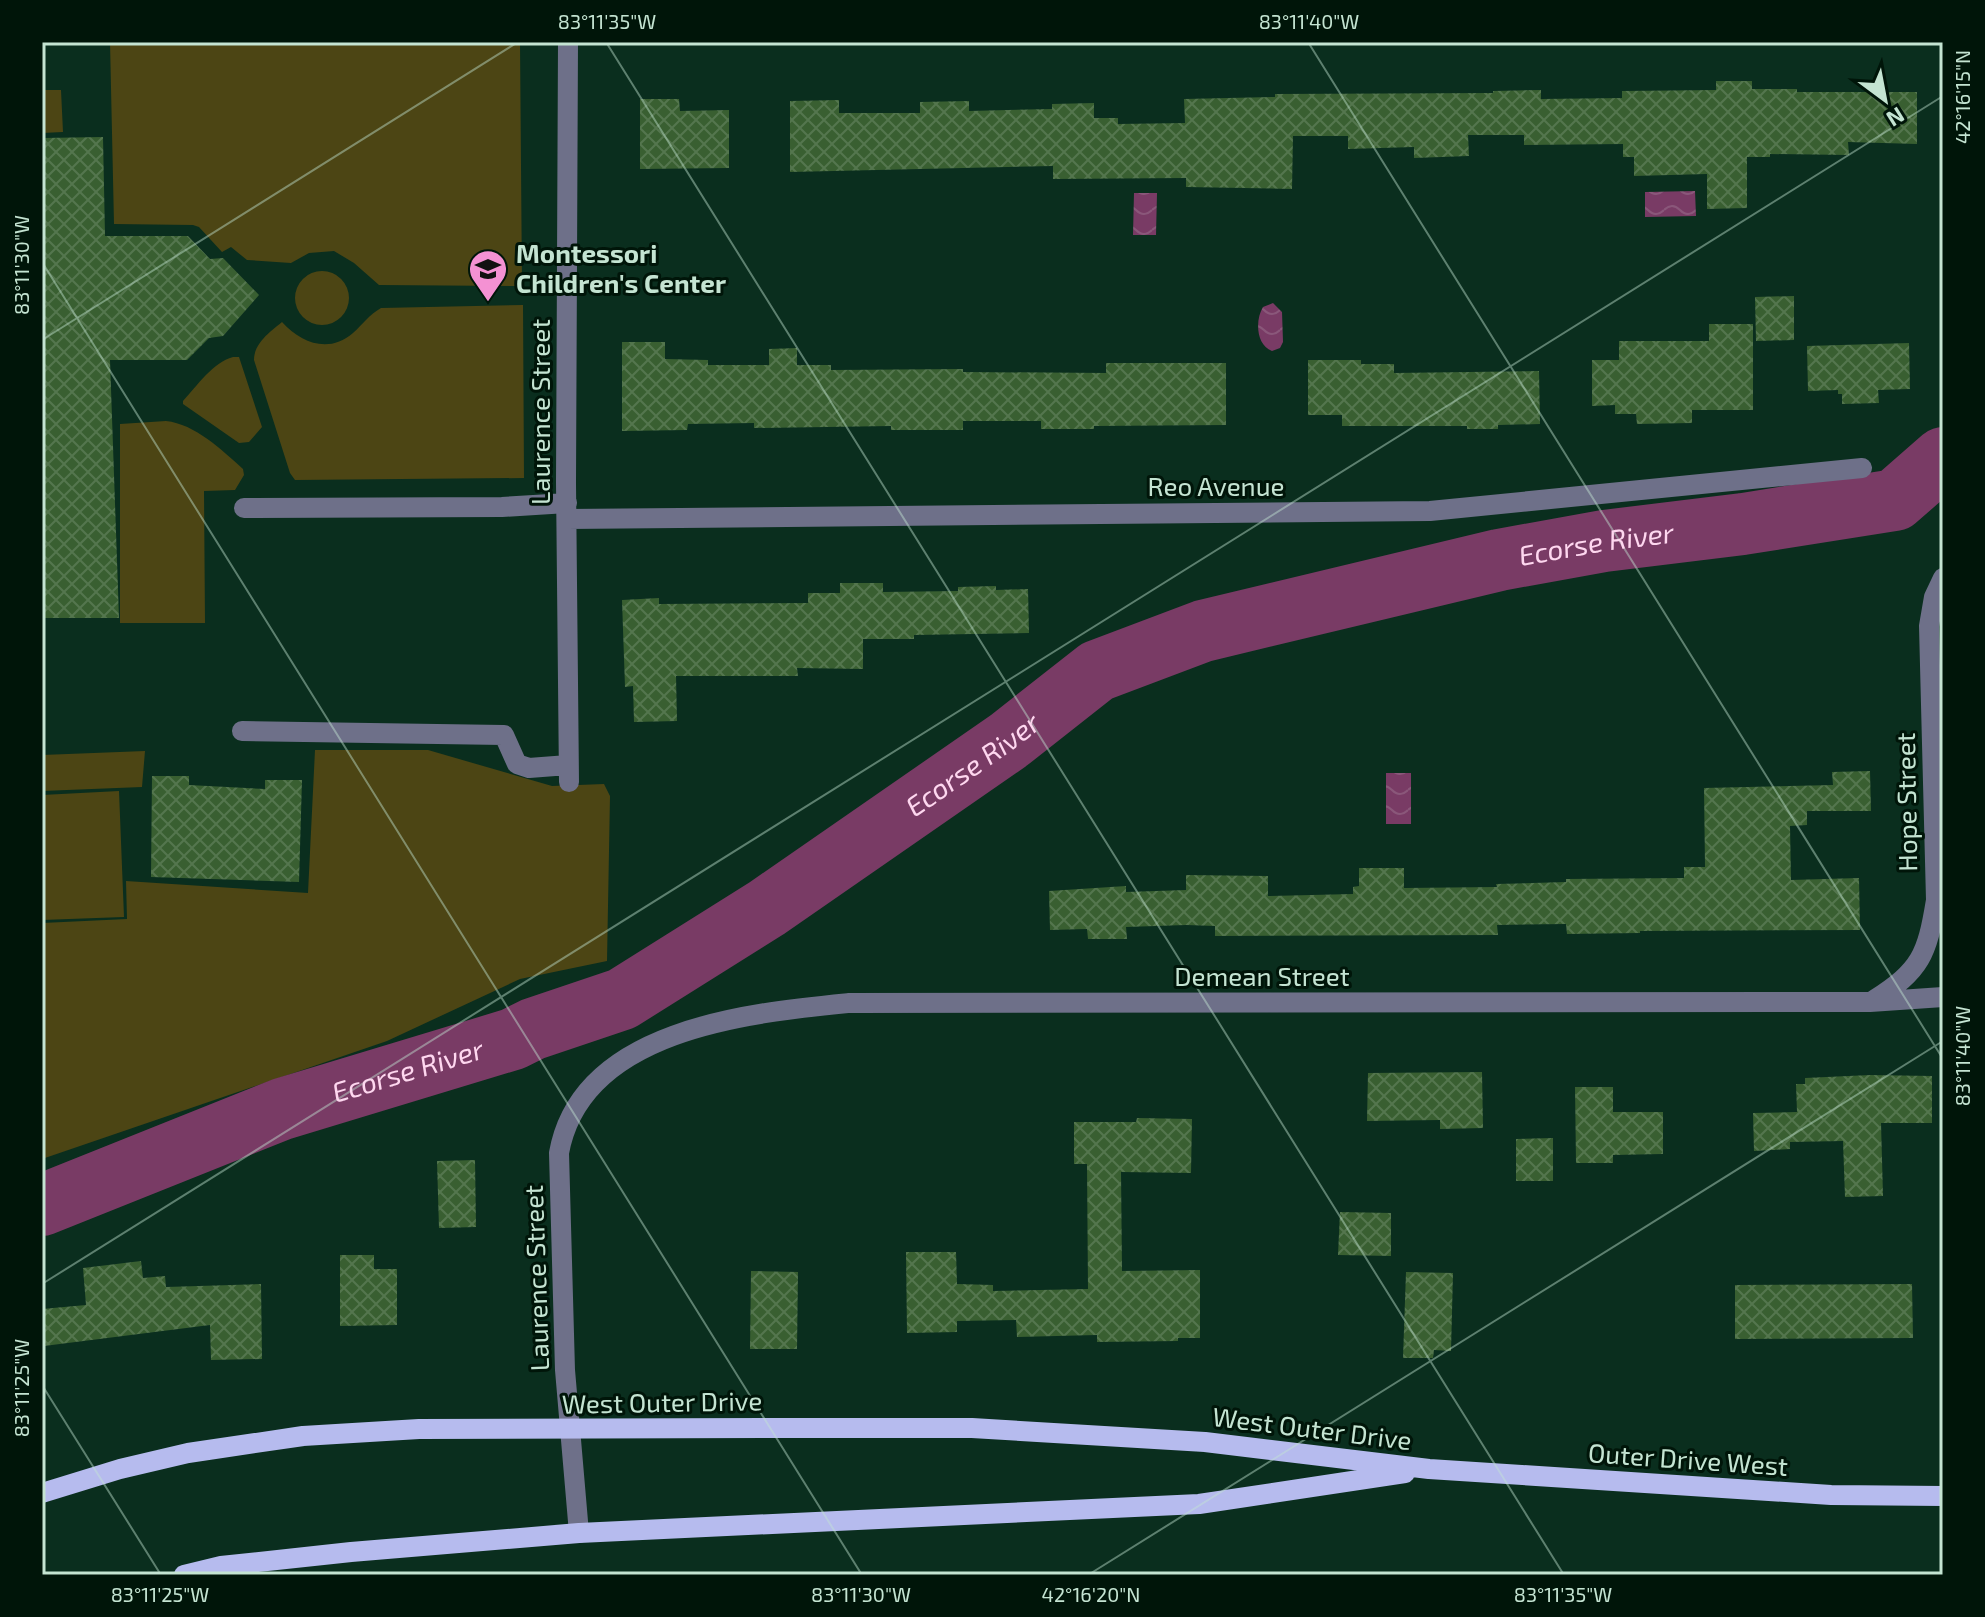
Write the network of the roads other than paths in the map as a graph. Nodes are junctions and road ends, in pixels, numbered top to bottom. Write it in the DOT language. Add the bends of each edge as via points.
graph roads {
  1 [pos="568,42"];
  2 [pos="1862,468"];
  3 [pos="244,508"];
  4 [pos="567,511"];
  5 [pos="1943,578"];
  6 [pos="242,731"];
  7 [pos="1943,997"];
  8 [pos="1870,1002"];
  9 [pos="597,1080"];
  10 [pos="571,1431"];
  11 [pos="1429,1469"];
  12 [pos="42,1493"];
  13 [pos="1943,1496"];
  14 [pos="579,1533"];
  15 [pos="193,1574"];
  1 -- 4 [label="street, Laurence Street"];
  2 -- 4 [label="street, Reo Avenue" via="1430,511"];
  3 -- 4 [label="street, Reo Avenue"];
  4 -- 6 [label="street, Laurence Street" via="569,773 517,764 504,735"];
  5 -- 8 [label="street, Hope Street" via="1929,626 1936,900 1930,937 1903,982"];
  7 -- 8 [label="street, Demean Street"];
  8 -- 9 [label="street, Demean Street" via="849,1003 774,1010 684,1030 638,1051"];
  9 -- 10 [label="street, Laurence Street" via="574,1109 559,1153"];
  10 -- 11 [label="main road, West Outer Drive" via="972,1428 1205,1442"];
  10 -- 12 [label="main road, West Outer Drive" via="419,1429 303,1436 188,1453"];
  10 -- 14 [label="street, Laurence Street"];
  11 -- 13 [label="main road, Outer Drive West" via="1831,1495"];
  11 -- 14 [label="main road, West Outer Drive" via="1199,1504"];
  14 -- 15 [label="main road, West Outer Drive" via="408,1546 221,1566"];
}
